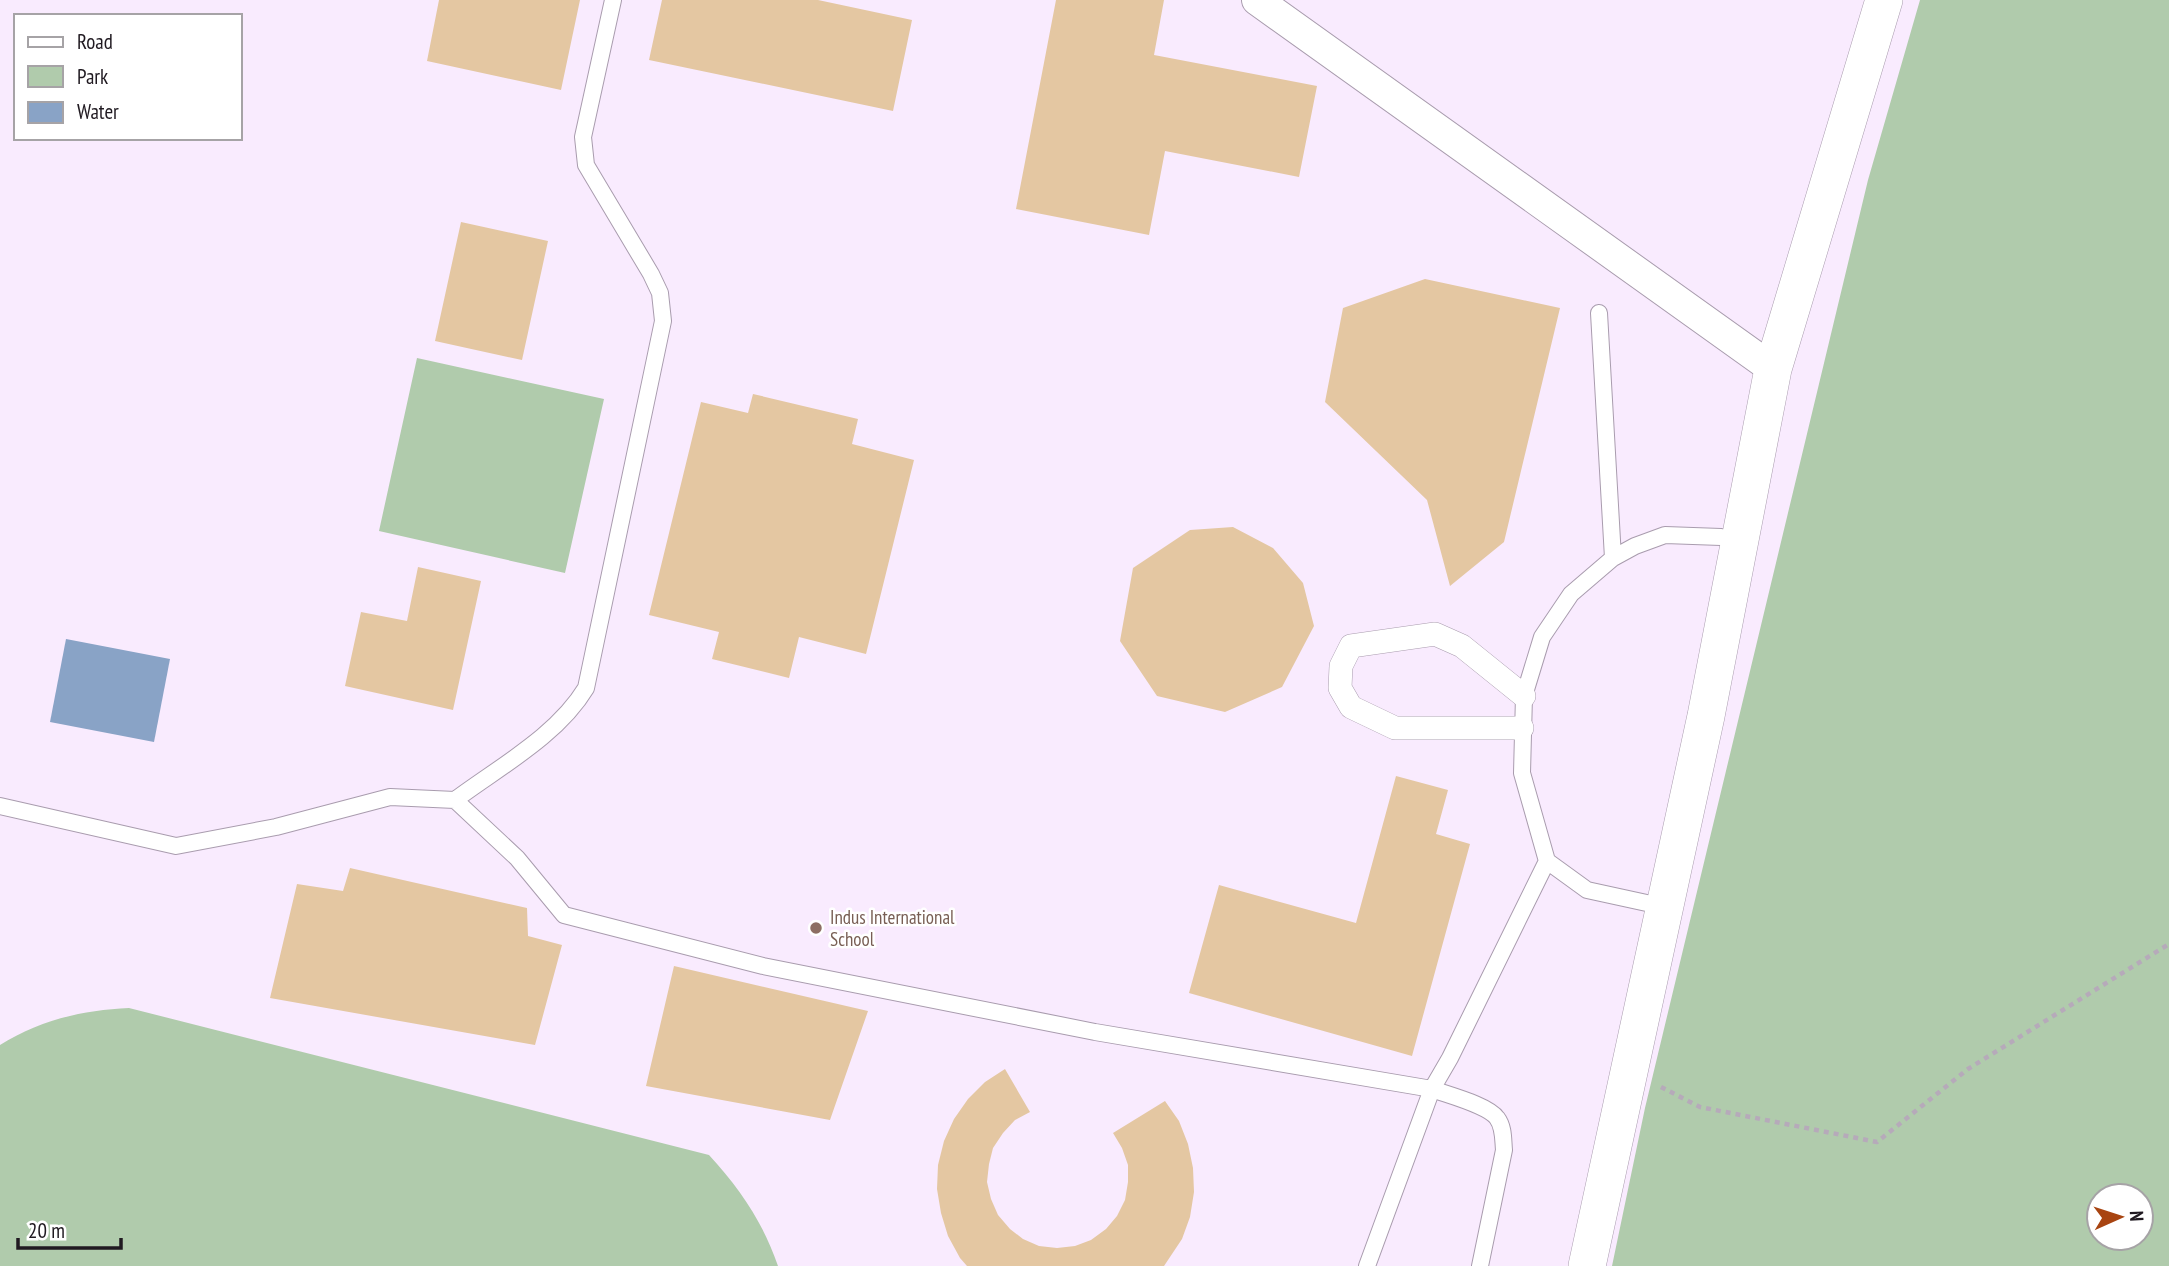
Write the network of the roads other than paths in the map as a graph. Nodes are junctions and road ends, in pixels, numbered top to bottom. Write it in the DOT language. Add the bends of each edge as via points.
graph roads {
  1 [pos="613,0"];
  2 [pos="1257,0"];
  3 [pos="1884,0"];
  4 [pos="1599,313"];
  5 [pos="1773,369"];
  6 [pos="1740,544"];
  7 [pos="1613,558"];
  8 [pos="1524,696"];
  9 [pos="1522,728"];
  10 [pos="454,800"];
  11 [pos="0,806"];
  12 [pos="1547,861"];
  13 [pos="1665,907"];
  14 [pos="1432,1089"];
  15 [pos="1367,1266"];
  16 [pos="1480,1266"];
  17 [pos="1587,1266"];
  1 -- 10 [label="lane" via="583,151 586,164 660,293 663,321 586,688 554,727"];
  2 -- 5 [label="street"];
  3 -- 5 [label="street"];
  4 -- 7 [label="lane"];
  5 -- 6 [label="street"];
  6 -- 7 [label="lane" via="1721,537 1665,535"];
  6 -- 13 [label="street"];
  7 -- 8 [label="lane" via="1571,594 1542,637"];
  8 -- 9 [label="lane"];
  8 -- 9 [label="street" via="1462,646 1435,634 1351,646 1341,666 1340,688 1351,707 1395,728"];
  9 -- 12 [label="lane" via="1522,774"];
  10 -- 11 [label="lane" via="390,797 276,827 176,846"];
  10 -- 14 [label="lane" via="517,858 565,915 776,969 1095,1032"];
  12 -- 13 [label="lane" via="1587,890"];
  12 -- 14 [label="lane"];
  13 -- 17 [label="street"];
  14 -- 15 [label="lane"];
  14 -- 16 [label="lane" via="1489,1111 1503,1133 1504,1150"];
}
